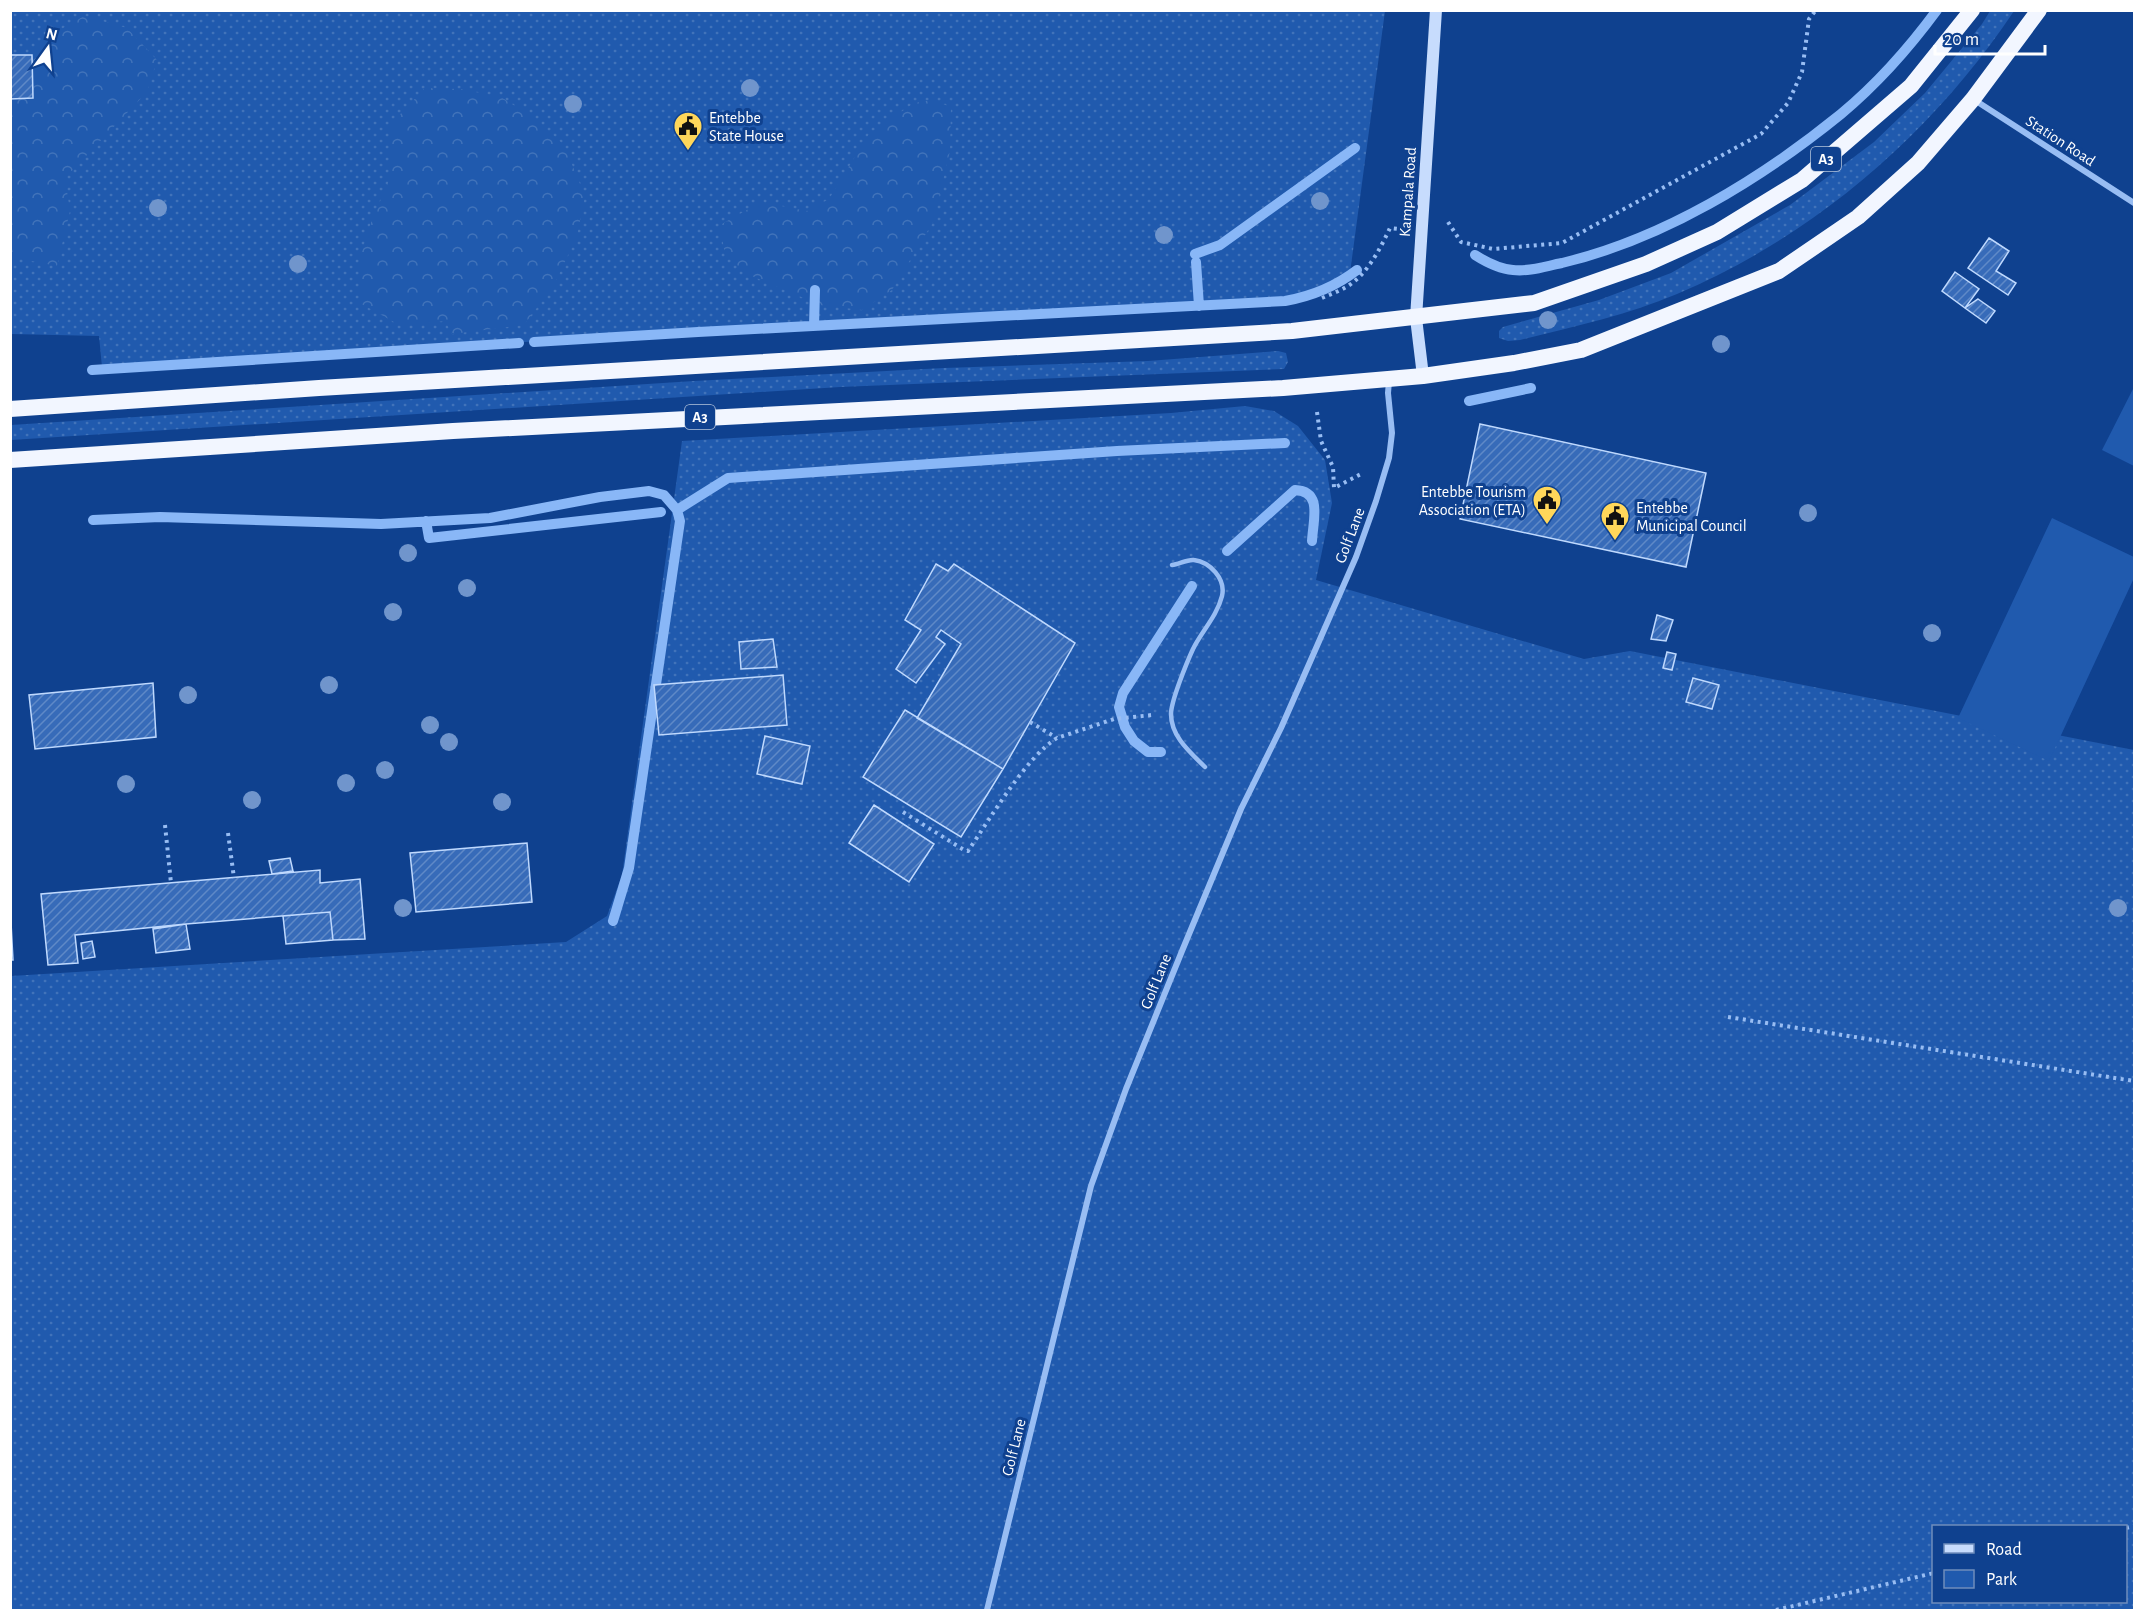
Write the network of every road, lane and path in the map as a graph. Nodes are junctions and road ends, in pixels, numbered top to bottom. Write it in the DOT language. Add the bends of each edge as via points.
graph roads {
  1 [pos="1436,10"];
  2 [pos="1815,10"];
  3 [pos="1972,10"];
  4 [pos="2039,10"];
  5 [pos="1973,99"];
  6 [pos="1425,177"];
  7 [pos="2134,203"];
  8 [pos="1416,318"];
  9 [pos="1423,376"];
  10 [pos="1389,380"];
  11 [pos="10,409"];
  12 [pos="10,460"];
  13 [pos="1172,566"];
  14 [pos="1130,716"];
  15 [pos="1030,722"];
  16 [pos="1057,738"];
  17 [pos="1205,767"];
  18 [pos="903,812"];
  19 [pos="165,825"];
  20 [pos="228,833"];
  21 [pos="234,878"];
  22 [pos="171,883"];
  23 [pos="1728,1017"];
  24 [pos="2134,1081"];
  25 [pos="1932,1574"];
  26 [pos="987,1611"];
  27 [pos="1776,1611"];
  1 -- 6 [label="main road, Kampala Road"];
  2 -- 6 [label="path" via="1809,20 1802,72 1788,103 1761,134 1562,243 1492,249 1461,242"];
  3 -- 8 [label="highway, A3" via="1911,86 1893,102 1802,180 1717,232 1646,264 1534,303"];
  4 -- 5 [label="highway"];
  5 -- 7 [label="street, Station Road"];
  5 -- 9 [label="highway" via="1918,163 1858,217 1779,271 1581,350"];
  6 -- 8 [label="main road, Kampala Road"];
  8 -- 9 [label="main road, Kampala Road"];
  8 -- 11 [label="highway, A3" via="1212,337"];
  9 -- 10 [label="highway"];
  10 -- 12 [label="highway, A3" via="464,430"];
  10 -- 26 [label="street, Golf Lane" via="1389,458 1356,557 1241,809 1126,1089 1091,1186"];
  13 -- 17 [label="lane" via="1192,560 1209,565 1219,577 1222,594 1193,649 1171,714 1175,733"];
  14 -- 16 [label="path"];
  15 -- 16 [label="path"];
  16 -- 18 [label="path" via="1024,771 968,850"];
  19 -- 22 [label="path"];
  20 -- 21 [label="path"];
  23 -- 24 [label="path"];
  25 -- 27 [label="path"];
}
